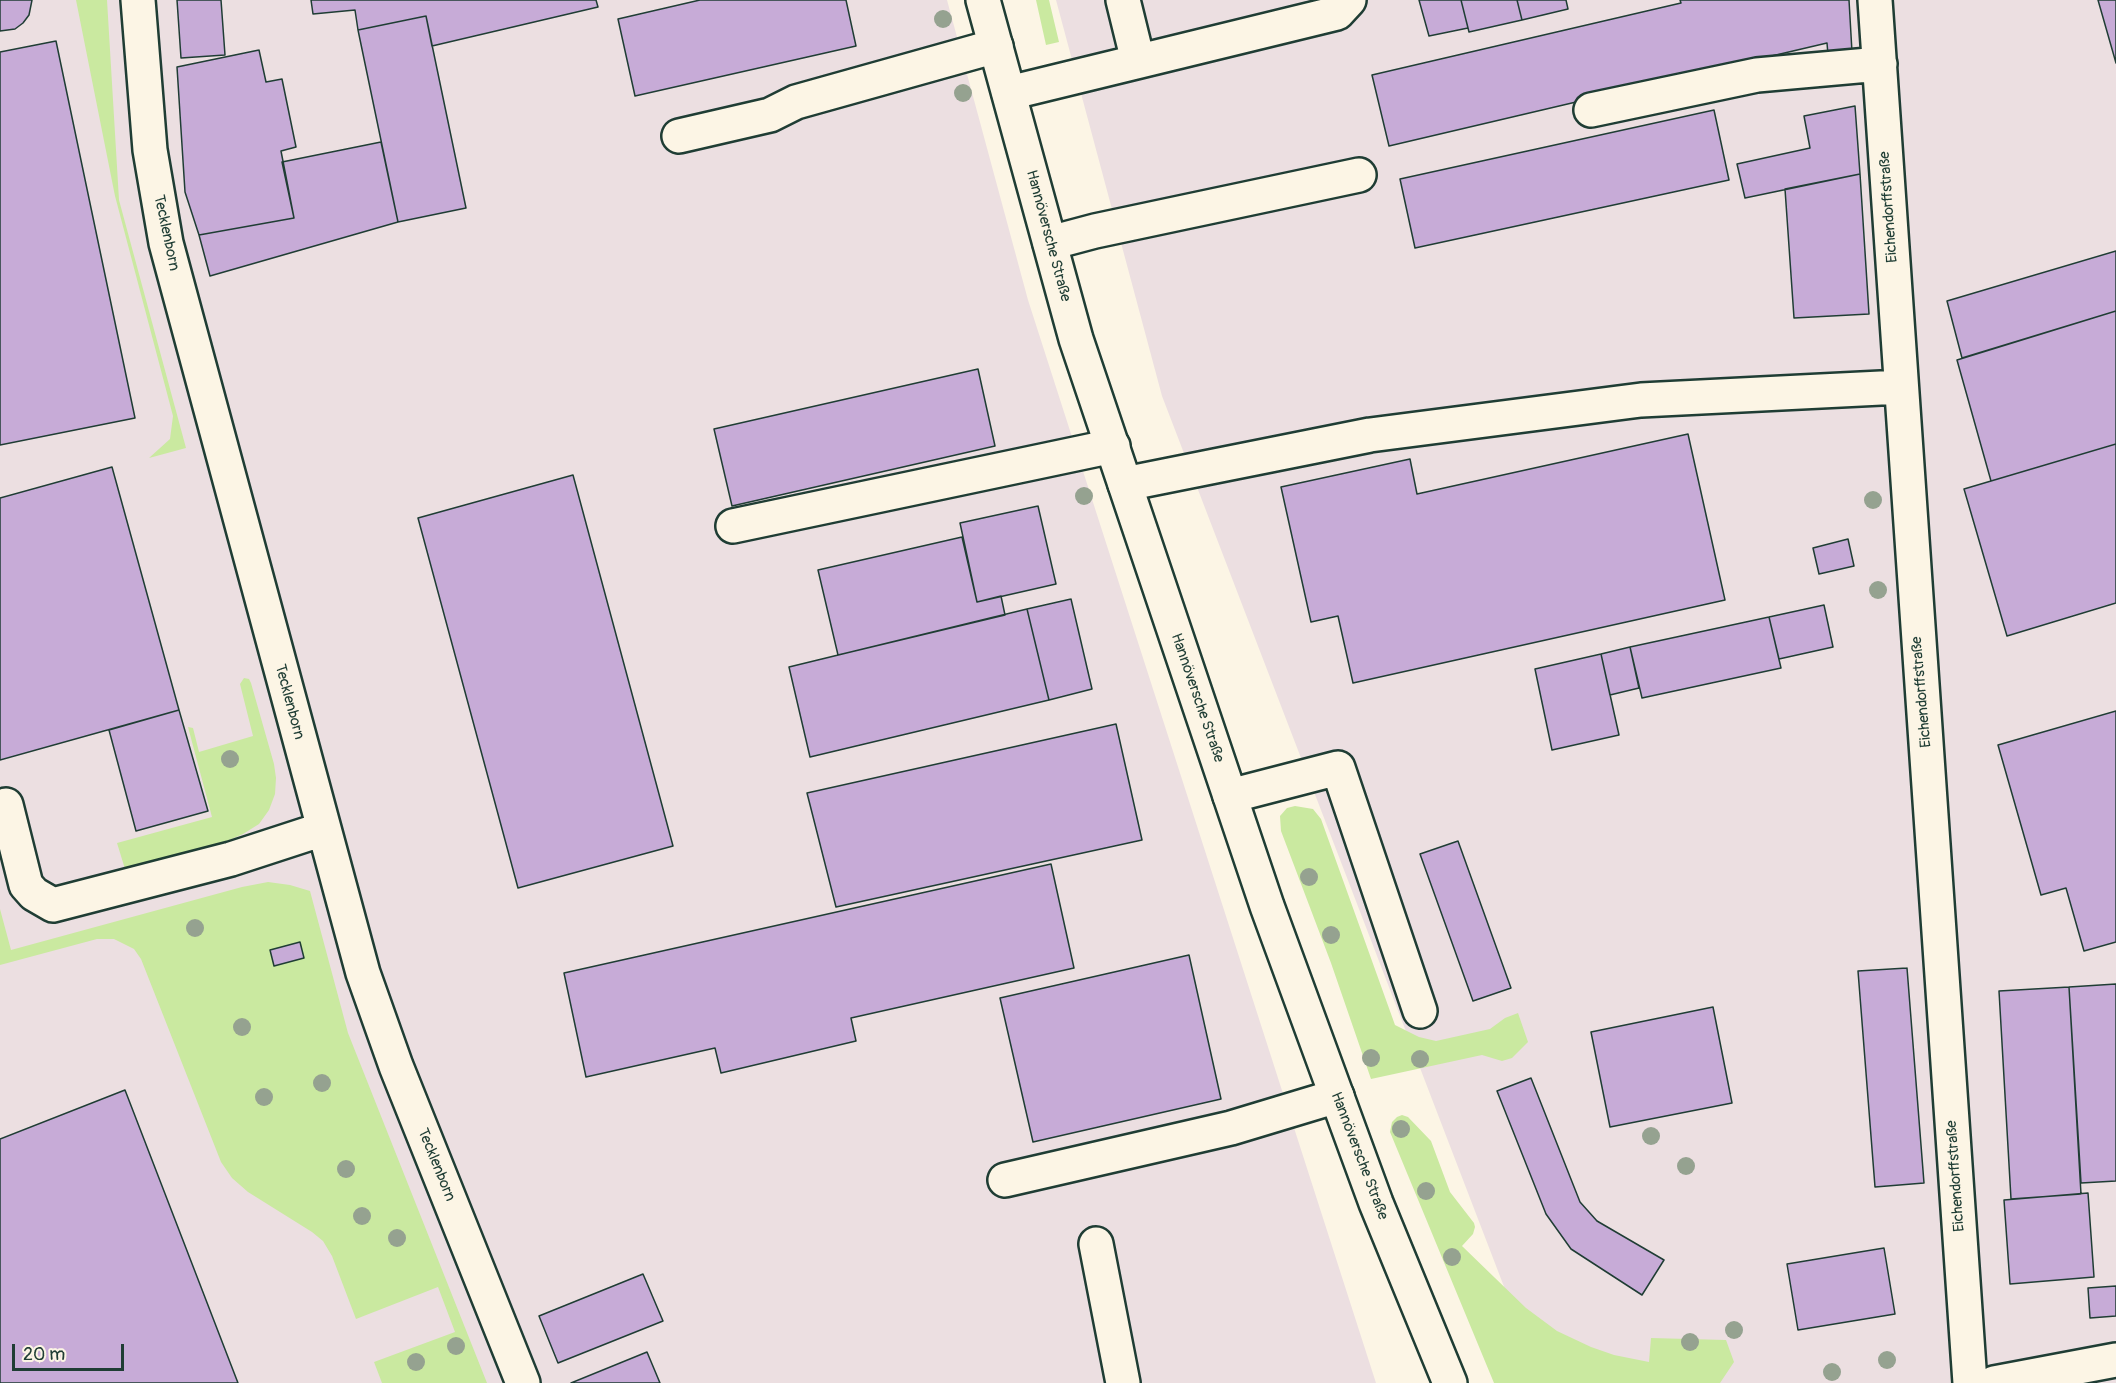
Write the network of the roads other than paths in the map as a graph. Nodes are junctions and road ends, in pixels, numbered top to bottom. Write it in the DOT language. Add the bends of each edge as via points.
graph roads {
  1 [pos="138,0"];
  2 [pos="983,0"];
  3 [pos="1123,0"];
  4 [pos="1348,0"];
  5 [pos="1875,0"];
  6 [pos="996,46"];
  7 [pos="1138,61"];
  8 [pos="1880,64"];
  9 [pos="1009,93"];
  10 [pos="1591,110"];
  11 [pos="679,136"];
  12 [pos="1359,175"];
  13 [pos="1050,243"];
  14 [pos="1901,387"];
  15 [pos="1113,446"];
  16 [pos="1125,484"];
  17 [pos="733,526"];
  18 [pos="1230,796"];
  19 [pos="6,805"];
  20 [pos="323,829"];
  21 [pos="1420,1011"];
  22 [pos="1336,1096"];
  23 [pos="1005,1180"];
  24 [pos="1096,1244"];
  25 [pos="2116,1360"];
  26 [pos="523,1383"];
  27 [pos="1123,1383"];
  28 [pos="1450,1383"];
  29 [pos="1970,1383"];
  30 [pos="1994,1383"];
  1 -- 20 [label="street, Tecklenborn" via="150,150 166,243"];
  2 -- 6 [label="street, Hannöversche Straße"];
  3 -- 7 [label="street"];
  4 -- 7 [label="street" via="1337,13"];
  5 -- 8 [label="street, Eichendorffstraße"];
  6 -- 9 [label="street, Hannöversche Straße"];
  6 -- 11 [label="street" via="796,102 770,115"];
  7 -- 9 [label="street"];
  8 -- 10 [label="street" via="1757,75"];
  8 -- 14 [label="street, Eichendorffstraße"];
  9 -- 13 [label="street, Hannöversche Straße"];
  12 -- 13 [label="street"];
  13 -- 15 [label="street, Hannöversche Straße" via="1076,339"];
  14 -- 16 [label="street" via="1641,400 1370,435"];
  14 -- 29 [label="street, Eichendorffstraße"];
  15 -- 16 [label="street, Hannöversche Straße"];
  15 -- 17 [label="street"];
  16 -- 18 [label="street, Hannöversche Straße"];
  18 -- 21 [label="street" via="1338,768"];
  18 -- 22 [label="street, Hannöversche Straße"];
  19 -- 20 [label="street" via="26,885 53,904 231,859"];
  20 -- 26 [label="street, Tecklenborn" via="363,974 396,1066"];
  22 -- 23 [label="street" via="1231,1128"];
  22 -- 28 [label="street, Hannöversche Straße"];
  24 -- 27 [label="street"];
  25 -- 30 [label="street"];
}
